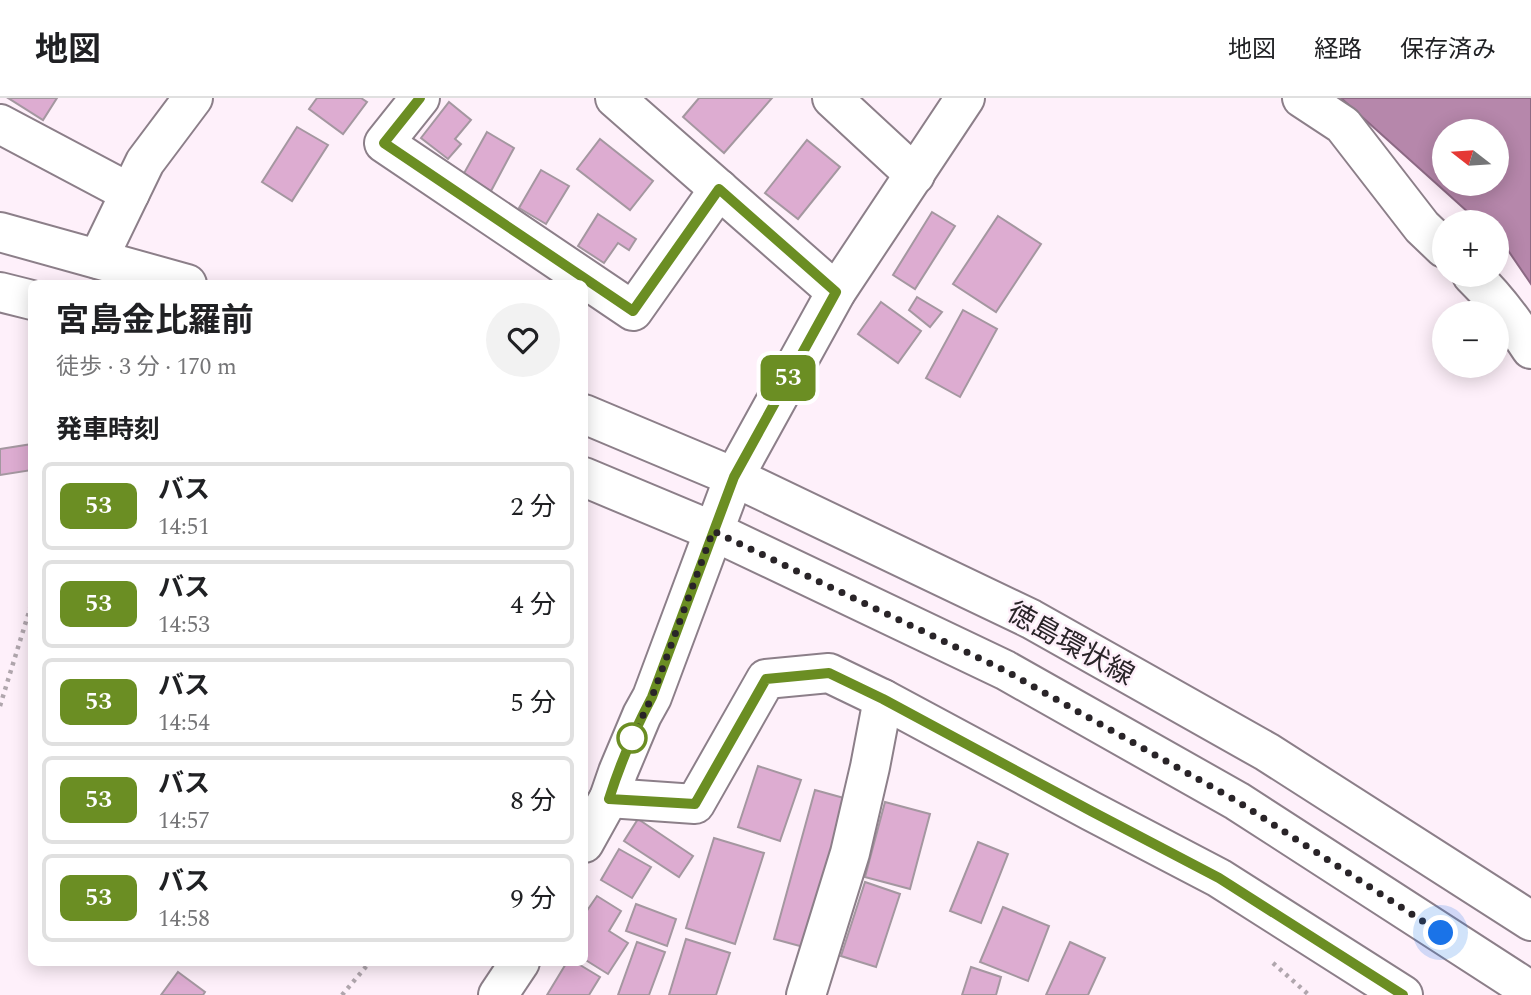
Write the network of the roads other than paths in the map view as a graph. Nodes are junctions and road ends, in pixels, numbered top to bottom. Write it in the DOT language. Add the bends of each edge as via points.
graph roads {
  1 [pos="420,98"];
  2 [pos="615,98"];
  3 [pos="832,98"];
  4 [pos="965,98"];
  5 [pos="1301,98"];
  6 [pos="182,101"];
  7 [pos="0,124"];
  8 [pos="915,175"];
  9 [pos="719,189"];
  10 [pos="130,193"];
  11 [pos="0,232"];
  12 [pos="1432,237"];
  13 [pos="98,259"];
  14 [pos="173,280"];
  15 [pos="587,280"];
  16 [pos="588,281"];
  17 [pos="1485,287"];
  18 [pos="0,292"];
  19 [pos="836,292"];
  20 [pos="28,299"];
  21 [pos="1531,349"];
  22 [pos="588,416"];
  23 [pos="734,477"];
  24 [pos="588,479"];
  25 [pos="713,531"];
  26 [pos="883,699"];
  27 [pos="609,799"];
  28 [pos="588,836"];
  29 [pos="1531,921"];
  30 [pos="517,966"];
  31 [pos="1531,991"];
  32 [pos="498,995"];
  33 [pos="806,995"];
  34 [pos="1403,995"];
  1 -- 15 [label="street" via="384,143"];
  2 -- 9 [label="street"];
  3 -- 8 [label="street"];
  4 -- 8 [label="street"];
  5 -- 12 [label="street" via="1343,125"];
  6 -- 10 [label="street"];
  7 -- 10 [label="street"];
  8 -- 19 [label="street"];
  9 -- 16 [label="street" via="633,311"];
  9 -- 19 [label="street"];
  10 -- 13 [label="street"];
  11 -- 13 [label="street"];
  13 -- 14 [label="street"];
  17 -- 21 [label="street"];
  18 -- 20 [label="street"];
  19 -- 23 [label="street"];
  22 -- 23 [label="street, 徳島環状線"];
  23 -- 25 [label="street"];
  23 -- 29 [label="street, 徳島環状線" via="1031,619 1267,752"];
  24 -- 25 [label="street, 徳島環状線"];
  25 -- 27 [label="street"];
  25 -- 31 [label="street, 徳島環状線" via="1004,670 1237,801"];
  26 -- 27 [label="street" via="829,673 766,679 695,804"];
  26 -- 33 [label="street" via="850,853"];
  26 -- 34 [label="street" via="1219,878"];
  27 -- 28 [label="street"];
  30 -- 32 [label="street"];
}
